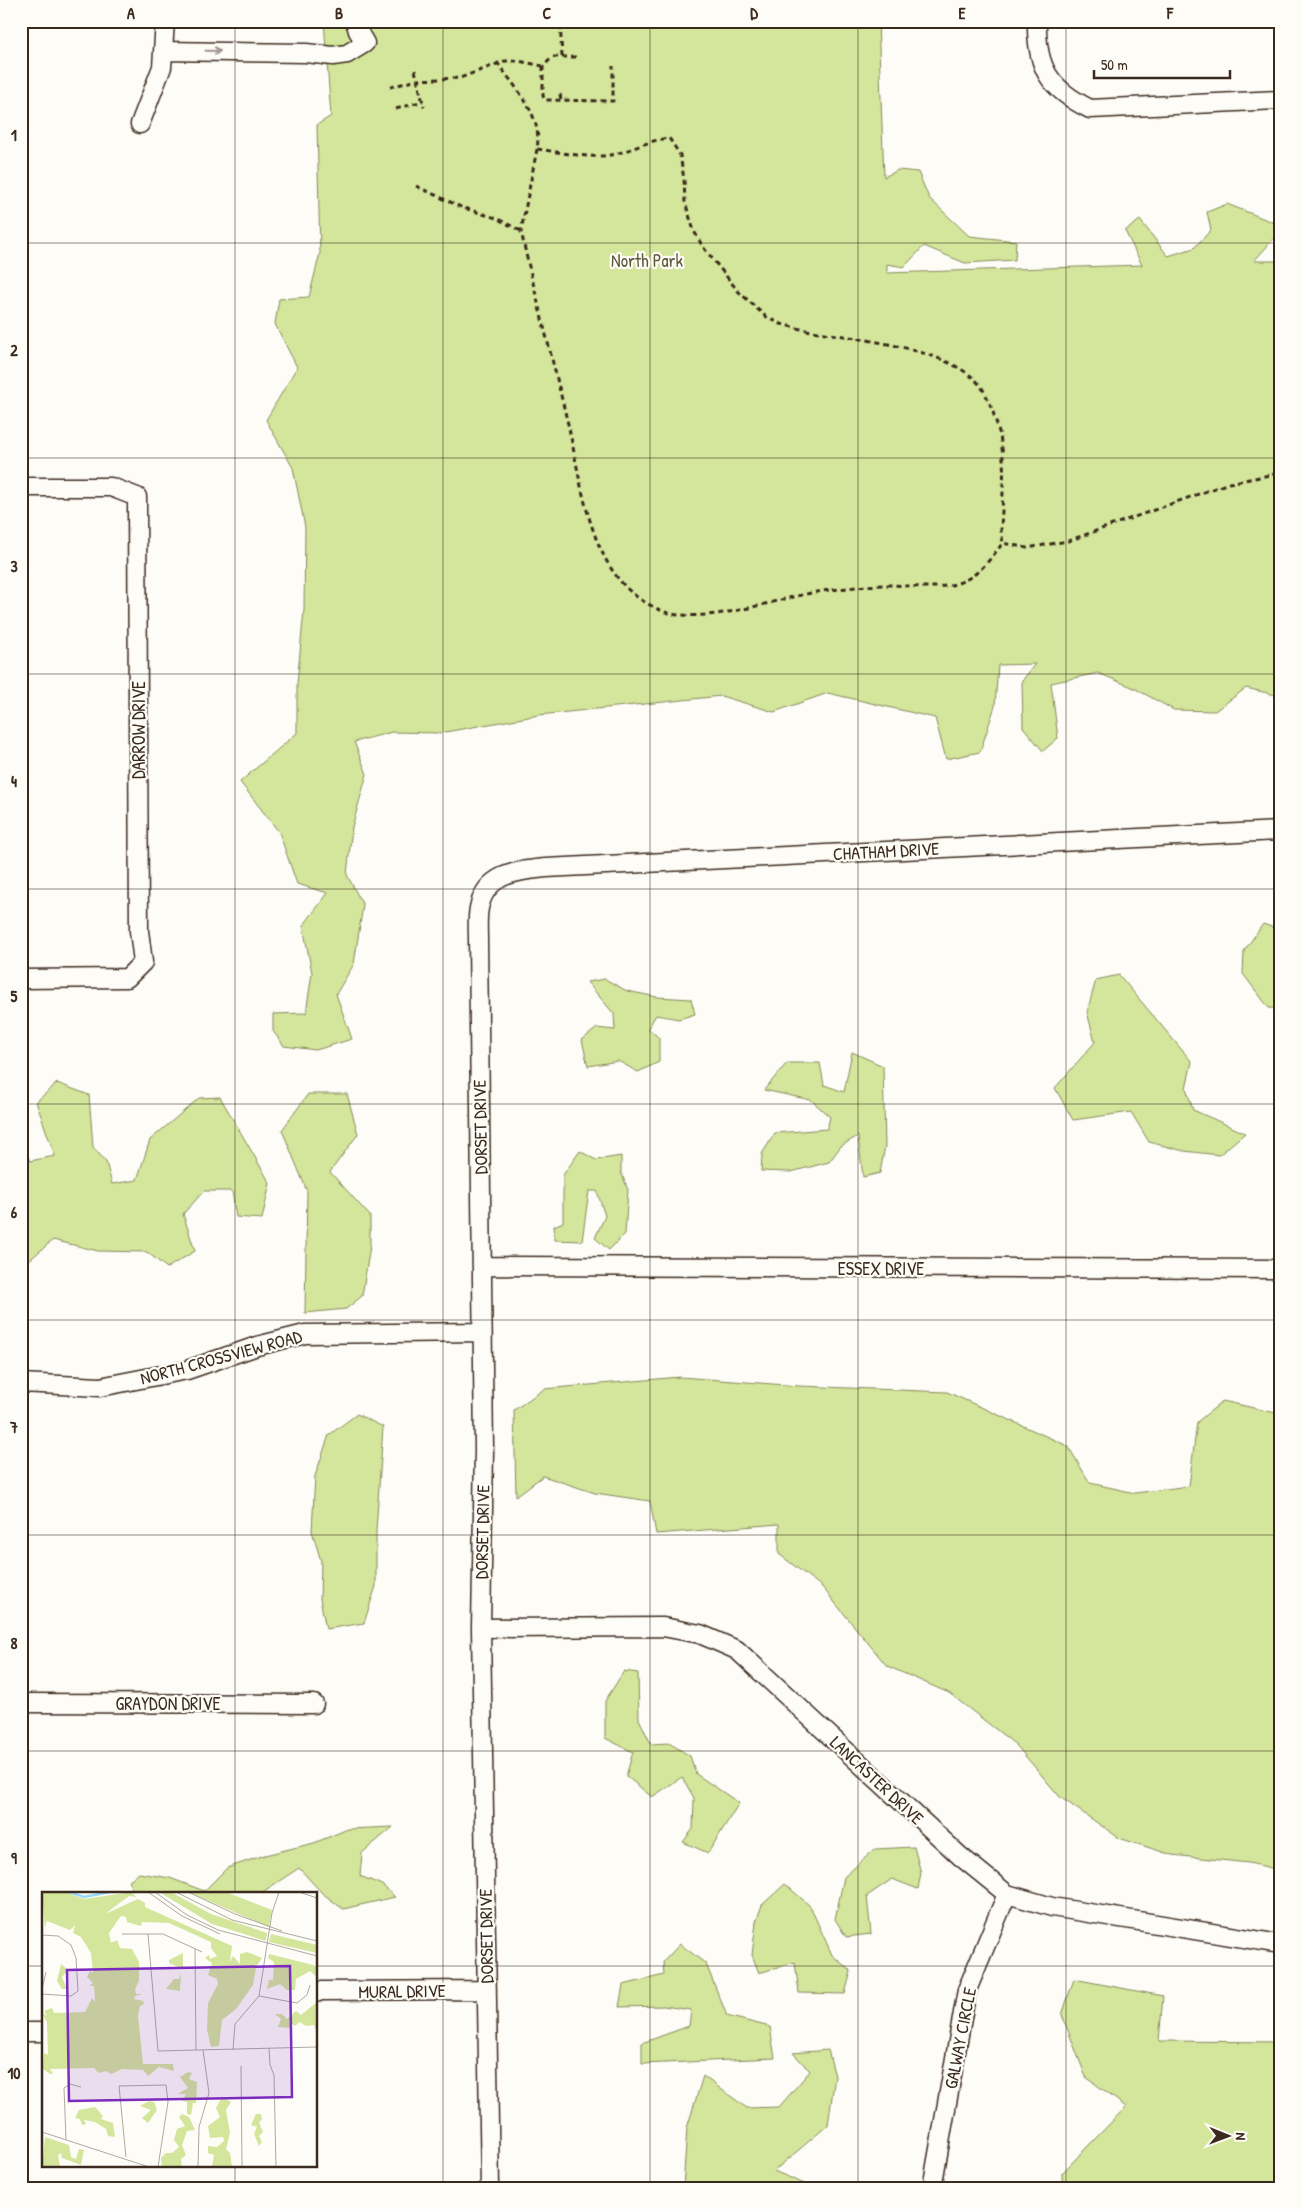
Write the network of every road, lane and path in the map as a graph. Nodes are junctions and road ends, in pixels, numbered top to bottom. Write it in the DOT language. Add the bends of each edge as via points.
graph roads {
  1 [pos="165,21"];
  2 [pos="355,21"];
  3 [pos="560,21"];
  4 [pos="1037,21"];
  5 [pos="164,51"];
  6 [pos="562,57"];
  7 [pos="576,57"];
  8 [pos="497,62"];
  9 [pos="543,66"];
  10 [pos="613,66"];
  11 [pos="414,70"];
  12 [pos="417,80"];
  13 [pos="390,87"];
  14 [pos="560,94"];
  15 [pos="561,100"];
  16 [pos="1280,100"];
  17 [pos="423,102"];
  18 [pos="424,107"];
  19 [pos="396,109"];
  20 [pos="140,124"];
  21 [pos="537,148"];
  22 [pos="416,186"];
  23 [pos="522,231"];
  24 [pos="1280,473"];
  25 [pos="21,488"];
  26 [pos="1003,543"];
  27 [pos="1280,831"];
  28 [pos="496,880"];
  29 [pos="21,979"];
  30 [pos="482,1266"];
  31 [pos="1280,1269"];
  32 [pos="481,1332"];
  33 [pos="21,1383"];
  34 [pos="481,1628"];
  35 [pos="21,1703"];
  36 [pos="314,1704"];
  37 [pos="1007,1894"];
  38 [pos="1280,1944"];
  39 [pos="487,1990"];
  40 [pos="318,1992"];
  41 [pos="21,2032"];
  42 [pos="42,2032"];
  43 [pos="490,2188"];
  44 [pos="932,2188"];
  1 -- 5 [label="street"];
  5 -- 2 [label="street, one-way" via="334,56 346,54 366,43"];
  3 -- 6 [label="path"];
  4 -- 16 [label="street" via="1043,65 1055,87 1090,109"];
  5 -- 20 [label="street" via="162,67"];
  6 -- 7 [label="path"];
  6 -- 9 [label="path" via="553,57"];
  8 -- 9 [label="path" via="518,61"];
  8 -- 12 [label="path" via="460,78"];
  8 -- 21 [label="path" via="532,113 538,131"];
  9 -- 15 [label="path" via="542,96 545,100"];
  10 -- 15 [label="path" via="614,101"];
  11 -- 12 [label="path"];
  12 -- 13 [label="path"];
  12 -- 17 [label="path"];
  14 -- 15 [label="path"];
  17 -- 18 [label="path"];
  17 -- 19 [label="path"];
  21 -- 23 [label="path"];
  21 -- 26 [label="path" via="607,156 656,139 669,138 680,155 685,202 694,231 738,291 765,316 801,329 934,355 956,365 973,378 987,399 1001,441"];
  22 -- 23 [label="path"];
  23 -- 26 [label="path" via="587,513 603,553 633,595 663,612 681,615 741,609 822,591 868,586 942,587 969,578"];
  24 -- 26 [label="path" via="1229,483 1068,541 1027,548"];
  25 -- 29 [label="street, DARROW DRIVE" via="111,487 137,497 139,931 143,962 127,978"];
  27 -- 28 [label="street, CHATHAM DRIVE" via="546,868 518,871"];
  28 -- 30 [label="street, DORSET DRIVE" via="485,892 479,908"];
  30 -- 31 [label="street, ESSEX DRIVE"];
  30 -- 32 [label="street, DORSET DRIVE"];
  32 -- 33 [label="street, NORTH CROSSVIEW ROAD" via="305,1334 187,1370 100,1387"];
  32 -- 34 [label="street, DORSET DRIVE" via="484,1450"];
  34 -- 37 [label="street, LANCASTER DRIVE" via="663,1627 700,1634 737,1650 960,1856"];
  34 -- 39 [label="street, DORSET DRIVE"];
  35 -- 36 [label="street, GRAYDON DRIVE"];
  37 -- 38 [label="street, LANCASTER DRIVE" via="1052,1907"];
  37 -- 44 [label="street, GALWAY CIRCLE" via="967,1990"];
  39 -- 40 [label="street, MURAL DRIVE"];
  39 -- 43 [label="street, DORSET DRIVE"];
  41 -- 42 [label="street"];
}
